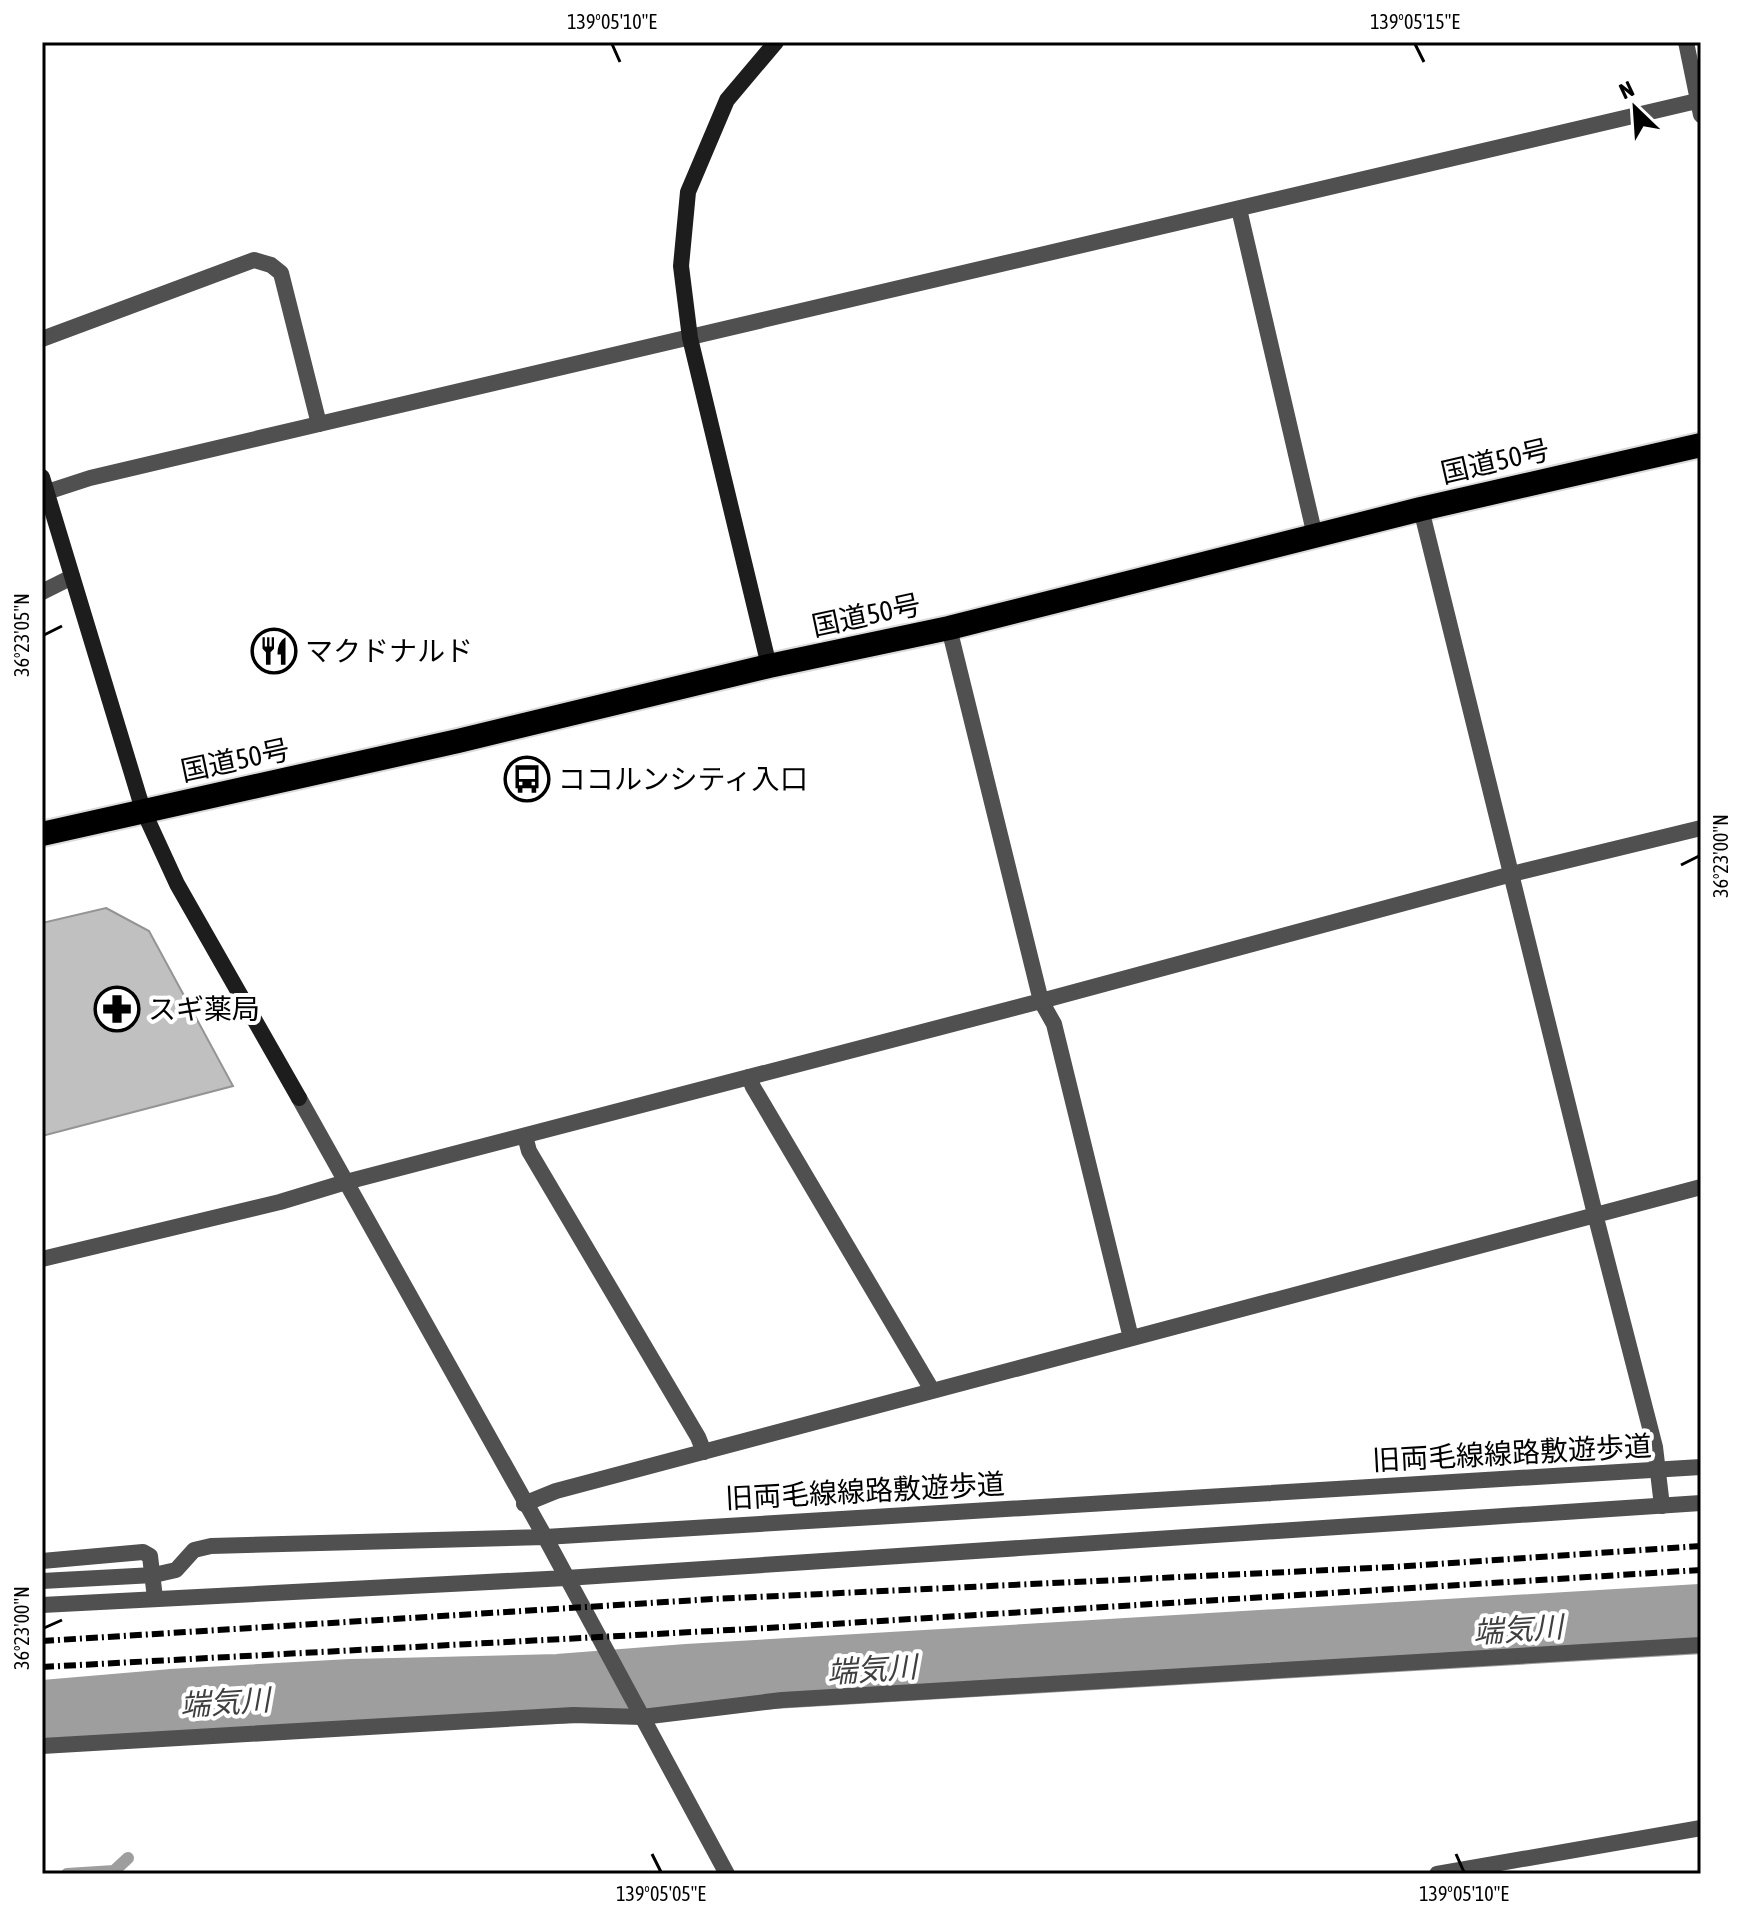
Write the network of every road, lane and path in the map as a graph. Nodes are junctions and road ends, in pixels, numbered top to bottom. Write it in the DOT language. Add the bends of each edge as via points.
graph roads {
  1 [pos="776,42"];
  2 [pos="1686,42"];
  3 [pos="1700,106"];
  4 [pos="1239,209"];
  5 [pos="690,338"];
  6 [pos="42,339"];
  7 [pos="319,424"];
  8 [pos="1701,445"];
  9 [pos="44,485"];
  10 [pos="1421,509"];
  11 [pos="1315,536"];
  12 [pos="72,577"];
  13 [pos="42,592"];
  14 [pos="949,628"];
  15 [pos="769,666"];
  16 [pos="143,810"];
  17 [pos="1701,828"];
  18 [pos="42,834"];
  19 [pos="1512,874"];
  20 [pos="1041,1001"];
  21 [pos="749,1077"];
  22 [pos="525,1136"];
  23 [pos="346,1182"];
  24 [pos="1701,1187"];
  25 [pos="1595,1214"];
  26 [pos="42,1259"];
  27 [pos="1131,1338"];
  28 [pos="932,1390"];
  29 [pos="704,1452"];
  30 [pos="1701,1467"];
  31 [pos="1659,1471"];
  32 [pos="1701,1503"];
  33 [pos="524,1504"];
  34 [pos="1662,1506"];
  35 [pos="545,1537"];
  36 [pos="42,1561"];
  37 [pos="154,1575"];
  38 [pos="566,1578"];
  39 [pos="42,1581"];
  40 [pos="155,1598"];
  41 [pos="42,1605"];
  42 [pos="1701,1645"];
  43 [pos="639,1712"];
  44 [pos="42,1746"];
  45 [pos="1701,1828"];
  46 [pos="1494,1869"];
  47 [pos="727,1874"];
  48 [pos="1437,1874"];
  1 -- 5 [label="street" via="727,100 688,192 681,266"];
  2 -- 3 [label="street"];
  3 -- 4 [label="street"];
  4 -- 5 [label="street"];
  4 -- 11 [label="street"];
  5 -- 7 [label="street"];
  5 -- 15 [label="street"];
  6 -- 7 [label="street" via="254,260 271,265 281,273"];
  7 -- 9 [label="street"];
  8 -- 10 [label="highway, 国道50号"];
  9 -- 12 [label="street"];
  10 -- 11 [label="highway, 国道50号"];
  10 -- 19 [label="street"];
  11 -- 14 [label="highway, 国道50号"];
  12 -- 13 [label="street"];
  12 -- 16 [label="street"];
  14 -- 15 [label="highway, 国道50号"];
  14 -- 20 [label="street"];
  15 -- 16 [label="highway, 国道50号"];
  16 -- 18 [label="highway, 国道50号"];
  16 -- 23 [label="street" via="177,884"];
  17 -- 19 [label="street"];
  19 -- 20 [label="street"];
  19 -- 25 [label="street"];
  20 -- 21 [label="street"];
  20 -- 27 [label="street" via="1054,1024"];
  21 -- 22 [label="street"];
  21 -- 28 [label="street"];
  22 -- 23 [label="street"];
  22 -- 29 [label="street"];
  23 -- 26 [label="street"];
  23 -- 33 [label="street"];
  24 -- 25 [label="street"];
  25 -- 27 [label="street"];
  25 -- 31 [label="street"];
  27 -- 28 [label="street"];
  28 -- 29 [label="street"];
  29 -- 33 [label="street"];
  30 -- 31 [label="street, 旧両毛線線路敷遊歩道"];
  31 -- 34 [label="street"];
  31 -- 35 [label="street, 旧両毛線線路敷遊歩道"];
  32 -- 34 [label="street"];
  33 -- 35 [label="street"];
  34 -- 38 [label="street"];
  35 -- 37 [label="street, 旧両毛線線路敷遊歩道" via="211,1546 194,1550 176,1570"];
  35 -- 38 [label="street"];
  36 -- 37 [label="street" via="143,1552 150,1556"];
  37 -- 39 [label="street, 旧両毛線線路敷遊歩道"];
  37 -- 40 [label="street"];
  38 -- 40 [label="street"];
  38 -- 43 [label="street"];
  40 -- 41 [label="street"];
  42 -- 43 [label="street"];
  43 -- 44 [label="street"];
  43 -- 47 [label="street"];
  45 -- 46 [label="street"];
  46 -- 48 [label="street"];
}
